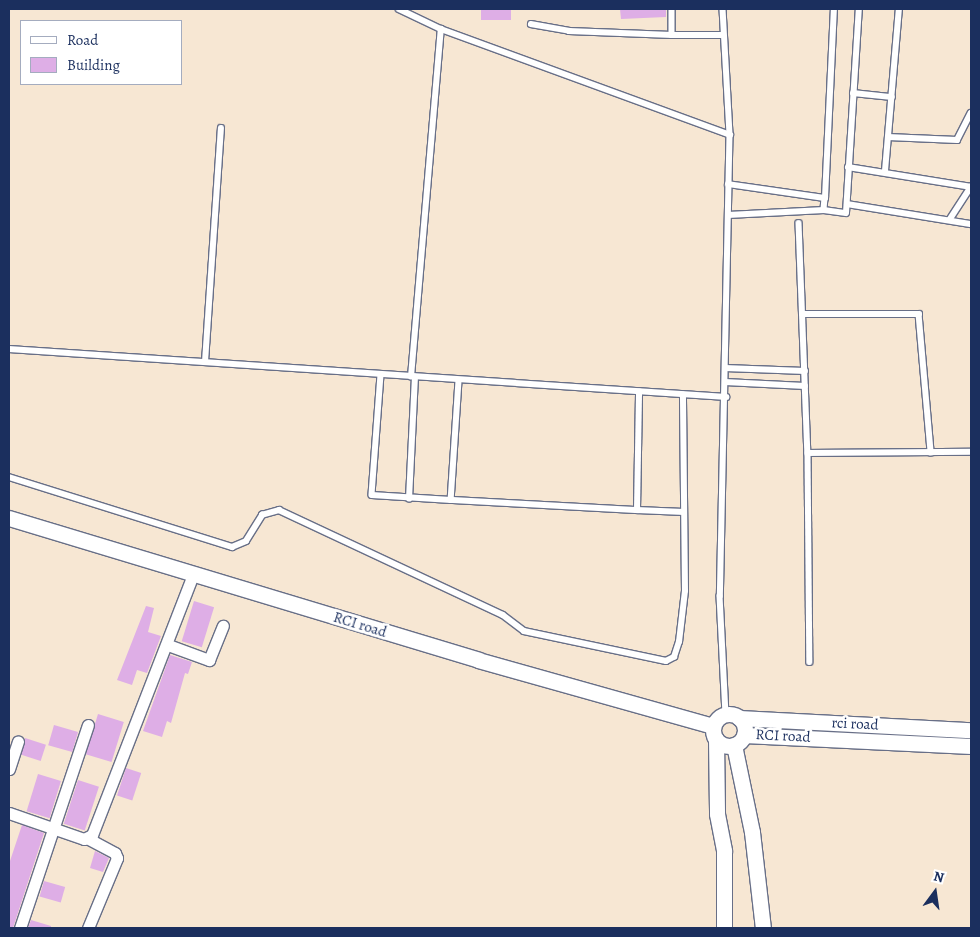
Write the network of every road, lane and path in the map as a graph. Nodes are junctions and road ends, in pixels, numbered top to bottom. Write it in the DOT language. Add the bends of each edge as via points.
graph roads {
  1 [pos="400,9"];
  2 [pos="672,9"];
  3 [pos="723,9"];
  4 [pos="834,9"];
  5 [pos="859,9"];
  6 [pos="899,9"];
  7 [pos="532,24"];
  8 [pos="440,30"];
  9 [pos="672,35"];
  10 [pos="723,35"];
  11 [pos="853,94"];
  12 [pos="892,97"];
  13 [pos="971,114"];
  14 [pos="222,129"];
  15 [pos="730,135"];
  16 [pos="888,137"];
  17 [pos="848,167"];
  18 [pos="885,171"];
  19 [pos="728,184"];
  20 [pos="971,187"];
  21 [pos="825,198"];
  22 [pos="847,204"];
  23 [pos="824,210"];
  24 [pos="728,215"];
  25 [pos="950,219"];
  26 [pos="799,223"];
  27 [pos="971,224"];
  28 [pos="803,314"];
  29 [pos="9,349"];
  30 [pos="205,362"];
  31 [pos="725,368"];
  32 [pos="805,371"];
  33 [pos="381,375"];
  34 [pos="413,377"];
  35 [pos="459,381"];
  36 [pos="725,382"];
  37 [pos="805,386"];
  38 [pos="639,392"];
  39 [pos="682,395"];
  40 [pos="726,397"];
  41 [pos="931,452"];
  42 [pos="971,452"];
  43 [pos="808,453"];
  44 [pos="9,477"];
  45 [pos="409,499"];
  46 [pos="452,500"];
  47 [pos="637,510"];
  48 [pos="684,512"];
  49 [pos="9,518"];
  50 [pos="193,575"];
  51 [pos="222,626"];
  52 [pos="168,644"];
  53 [pos="810,662"];
  54 [pos="733,716"];
  55 [pos="88,725"];
  56 [pos="971,730"];
  57 [pos="714,732"];
  58 [pos="739,740"];
  59 [pos="18,741"];
  60 [pos="971,746"];
  61 [pos="9,769"];
  62 [pos="9,813"];
  63 [pos="52,828"];
  64 [pos="89,839"];
  65 [pos="20,928"];
  66 [pos="88,928"];
  67 [pos="724,928"];
  68 [pos="764,928"];
  1 -- 8 [label="lane"];
  2 -- 9 [label="lane"];
  3 -- 10 [label="lane"];
  4 -- 21 [label="lane"];
  5 -- 11 [label="lane"];
  6 -- 12 [label="lane"];
  7 -- 9 [label="lane" via="569,31"];
  8 -- 15 [label="lane"];
  8 -- 34 [label="lane"];
  9 -- 10 [label="lane"];
  10 -- 15 [label="lane"];
  11 -- 12 [label="lane"];
  11 -- 17 [label="lane"];
  12 -- 16 [label="lane"];
  13 -- 16 [label="lane" via="957,140"];
  14 -- 30 [label="lane"];
  15 -- 19 [label="lane"];
  16 -- 18 [label="lane"];
  17 -- 18 [label="lane"];
  17 -- 22 [label="lane"];
  18 -- 20 [label="lane"];
  19 -- 21 [label="lane"];
  19 -- 24 [label="lane"];
  20 -- 25 [label="lane"];
  21 -- 23 [label="lane"];
  22 -- 23 [label="lane" via="846,213"];
  22 -- 25 [label="lane"];
  23 -- 24 [label="lane"];
  24 -- 31 [label="lane"];
  25 -- 27 [label="lane"];
  26 -- 28 [label="lane"];
  28 -- 32 [label="lane"];
  28 -- 41 [label="lane" via="919,314"];
  29 -- 30 [label="lane"];
  30 -- 33 [label="lane"];
  31 -- 32 [label="lane"];
  31 -- 36 [label="lane"];
  32 -- 37 [label="lane"];
  33 -- 34 [label="lane"];
  33 -- 45 [label="lane" via="371,492 375,496"];
  34 -- 35 [label="lane"];
  34 -- 45 [label="lane"];
  35 -- 38 [label="lane"];
  35 -- 46 [label="lane"];
  36 -- 37 [label="lane"];
  36 -- 40 [label="lane"];
  37 -- 43 [label="lane"];
  38 -- 39 [label="lane"];
  38 -- 47 [label="lane"];
  39 -- 40 [label="lane"];
  39 -- 48 [label="lane"];
  40 -- 54 [label="lane" via="720,596"];
  41 -- 42 [label="lane"];
  41 -- 43 [label="lane"];
  43 -- 53 [label="lane"];
  44 -- 48 [label="lane" via="232,547 246,541 262,515 279,510 503,615 524,631 666,661 674,657 679,642 685,592"];
  45 -- 46 [label="lane"];
  46 -- 47 [label="lane"];
  47 -- 48 [label="lane"];
  49 -- 50 [label="main road, RCI road"];
  50 -- 52 [label="street"];
  50 -- 57 [label="main road, RCI road"];
  51 -- 52 [label="street" via="209,660"];
  52 -- 64 [label="street"];
  54 -- 56 [label="main road, rci road"];
  54 -- 57 [label="main road"];
  54 -- 58 [label="main road"];
  55 -- 63 [label="street"];
  57 -- 58 [label="main road, RCI road" via="723,745"];
  57 -- 67 [label="main road" via="717,814 724,851"];
  58 -- 60 [label="main road, RCI road"];
  58 -- 68 [label="main road, RCI road"];
  59 -- 61 [label="street"];
  62 -- 63 [label="street"];
  63 -- 64 [label="street"];
  63 -- 65 [label="street"];
  64 -- 66 [label="street" via="115,852 116,858"];
}
